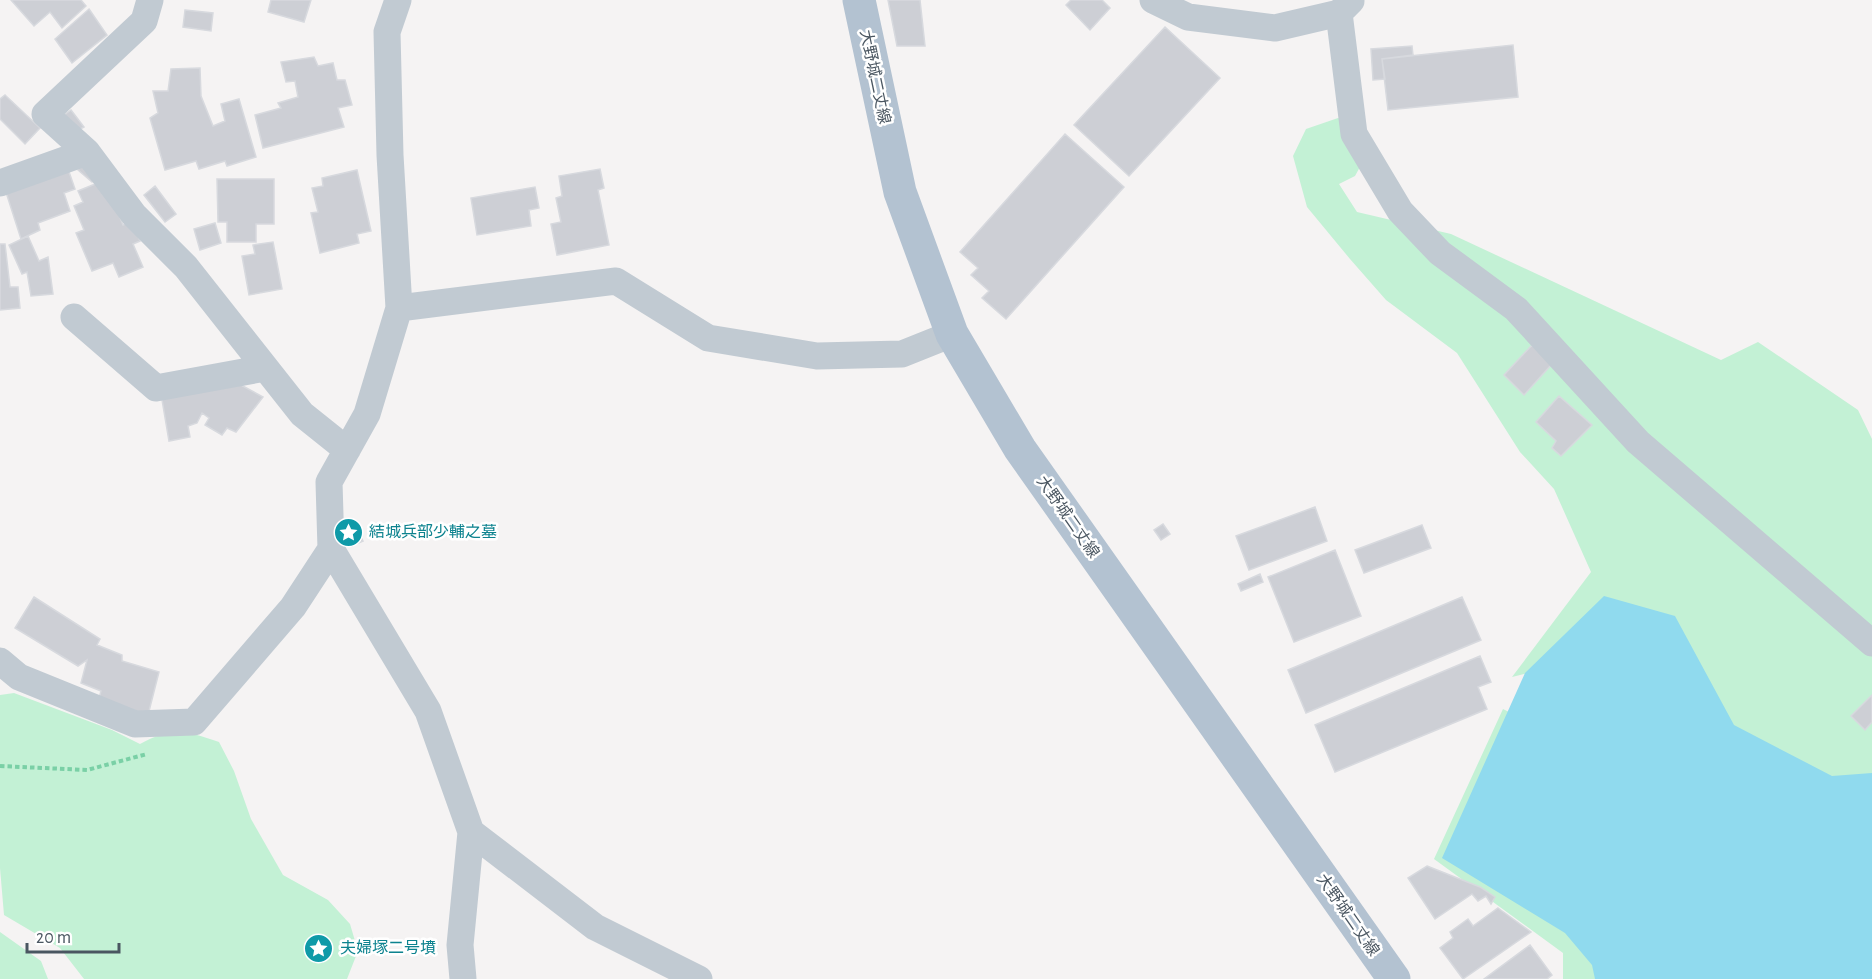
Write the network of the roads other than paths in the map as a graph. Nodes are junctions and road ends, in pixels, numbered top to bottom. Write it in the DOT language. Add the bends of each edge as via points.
graph roads {
  1 [pos="150,0"];
  2 [pos="398,0"];
  3 [pos="859,0"];
  4 [pos="1153,0"];
  5 [pos="1345,7"];
  6 [pos="87,152"];
  7 [pos="0,183"];
  8 [pos="399,308"];
  9 [pos="74,317"];
  10 [pos="952,334"];
  11 [pos="266,368"];
  12 [pos="347,450"];
  13 [pos="331,549"];
  14 [pos="1872,644"];
  15 [pos="0,661"];
  16 [pos="471,832"];
  17 [pos="463,979"];
  18 [pos="699,979"];
  19 [pos="1394,979"];
  1 -- 6 [label="street" via="144,21 45,114"];
  2 -- 8 [label="street" via="387,32"];
  3 -- 10 [label="main road, 大野城二丈線" via="900,192"];
  4 -- 5 [label="street" via="1188,17 1275,28"];
  5 -- 14 [label="street" via="1353,134 1400,211 1440,253 1516,309 1638,442"];
  6 -- 7 [label="street"];
  6 -- 11 [label="street" via="134,215 186,267"];
  8 -- 10 [label="street" via="616,281 708,338 817,356 902,354"];
  8 -- 12 [label="street" via="367,414"];
  9 -- 11 [label="street" via="156,388"];
  10 -- 19 [label="main road, 大野城二丈線" via="1020,449"];
  11 -- 12 [label="street" via="302,414"];
  12 -- 13 [label="street" via="329,482"];
  13 -- 15 [label="street" via="292,607 194,722 135,724 19,677"];
  13 -- 16 [label="street" via="428,711"];
  16 -- 17 [label="street" via="460,945"];
  16 -- 18 [label="street" via="595,927"];
}
